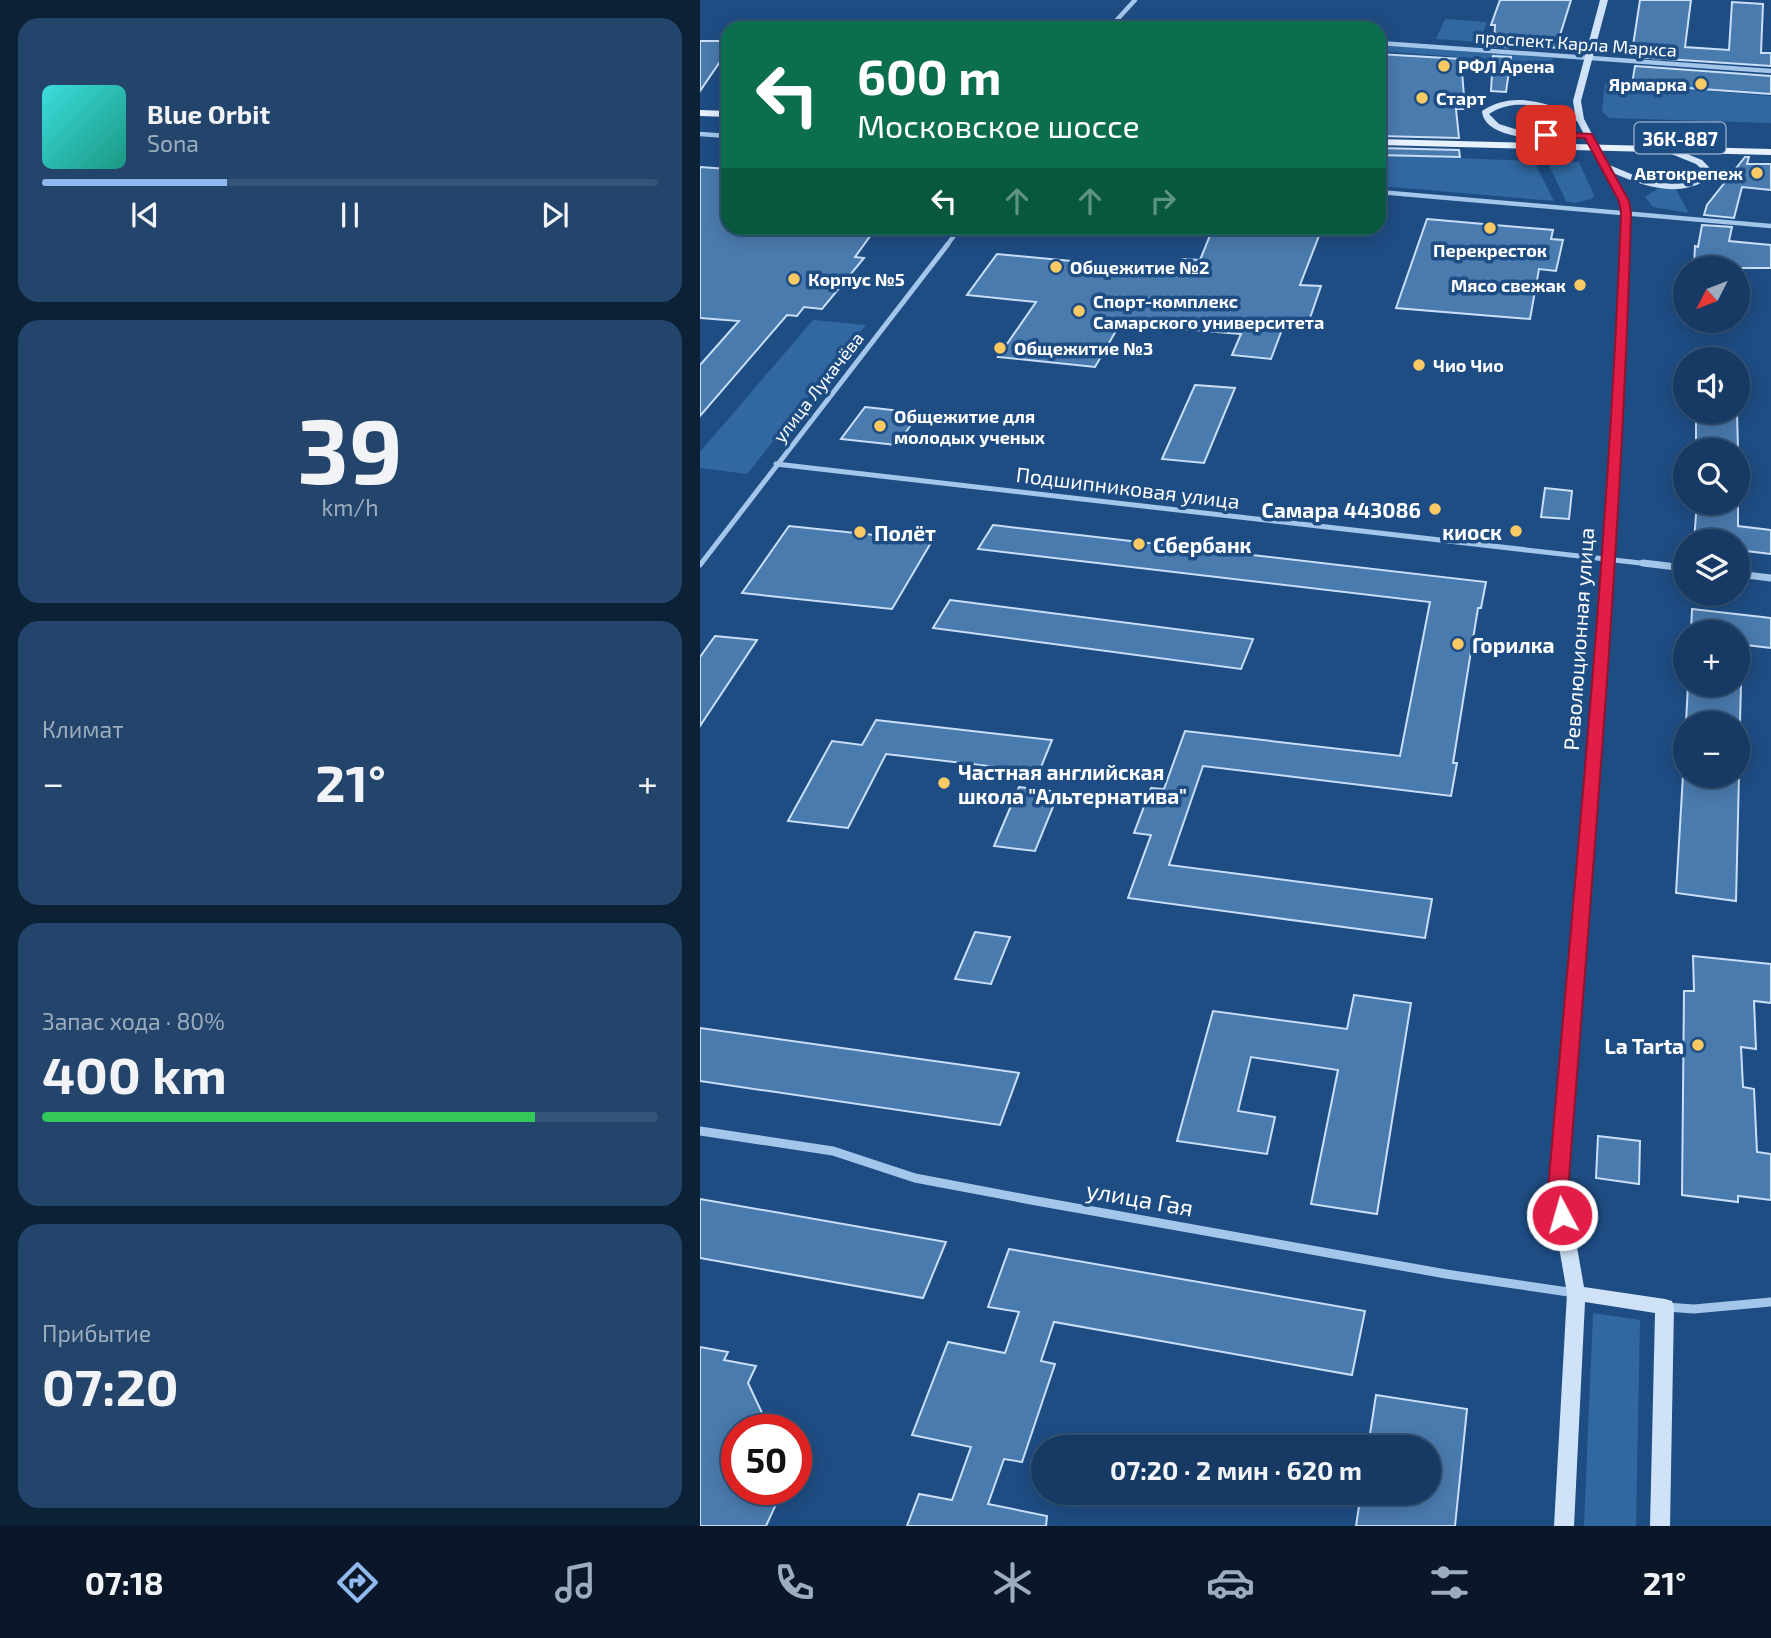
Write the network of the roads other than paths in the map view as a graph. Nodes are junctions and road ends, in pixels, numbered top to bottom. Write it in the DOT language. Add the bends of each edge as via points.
graph roads {
  1 [pos="1135,0"];
  2 [pos="1604,0"];
  3 [pos="1116,21"];
  4 [pos="1386,44"];
  5 [pos="1589,58"];
  6 [pos="1771,71"];
  7 [pos="700,116"];
  8 [pos="721,117"];
  9 [pos="1580,119"];
  10 [pos="700,125"];
  11 [pos="721,126"];
  12 [pos="700,134"];
  13 [pos="1386,134"];
  14 [pos="1386,134"];
  15 [pos="1525,135"];
  16 [pos="721,136"];
  17 [pos="1544,140"];
  18 [pos="1592,141"];
  19 [pos="1386,142"];
  20 [pos="1643,143"];
  21 [pos="1771,143"];
  22 [pos="1667,149"];
  23 [pos="1771,152"];
  24 [pos="1607,167"];
  25 [pos="1386,193"];
  26 [pos="1626,213"];
  27 [pos="1771,226"];
  28 [pos="955,235"];
  29 [pos="776,464"];
  30 [pos="1607,559"];
  31 [pos="700,565"];
  32 [pos="1673,567"];
  33 [pos="1750,575"];
  34 [pos="1771,578"];
  35 [pos="700,1131"];
  36 [pos="1576,1293"];
  37 [pos="1771,1302"];
  38 [pos="1665,1307"];
  39 [pos="1564,1526"];
  40 [pos="1660,1526"];
  1 -- 3 [label="street"];
  2 -- 5 [label="main road, Революционная улица"];
  4 -- 5 [label="street, проспект Карла Маркса"];
  5 -- 6 [label="street, проспект Карла Маркса"];
  5 -- 9 [label="main road, Революционная улица" via="1577,101"];
  7 -- 8 [label="main road"];
  9 -- 15 [label="main road" via="1522,103 1498,105 1485,113 1489,122"];
  9 -- 18 [label="main road, Революционная улица"];
  10 -- 11 [label="main road"];
  12 -- 16 [label="street"];
  13 -- 15 [label="main road, 36К-887"];
  14 -- 17 [label="main road, 36К-887"];
  15 -- 17 [label="main road"];
  15 -- 18 [label="main road, 36К-887"];
  17 -- 18 [label="main road, 36К-887"];
  18 -- 19 [label="main road, 36К-887"];
  18 -- 20 [label="main road, 36К-887"];
  18 -- 21 [label="main road, 36К-887"];
  18 -- 22 [label="main road, 36К-887"];
  18 -- 24 [label="main road, Революционная улица"];
  20 -- 21 [label="main road, 36К-887"];
  20 -- 22 [label="main road"];
  22 -- 23 [label="main road, 36К-887"];
  22 -- 24 [label="main road" via="1699,162 1708,175 1696,183 1665,185 1637,180"];
  24 -- 26 [label="main road, Революционная улица"];
  25 -- 26 [label="street"];
  26 -- 27 [label="street"];
  26 -- 30 [label="main road, Революционная улица"];
  28 -- 29 [label="street, улица Лукачёва"];
  29 -- 30 [label="street, Подшипниковая улица"];
  29 -- 31 [label="street, улица Лукачёва"];
  30 -- 32 [label="street, Подшипниковая улица"];
  30 -- 36 [label="main road, Революционная улица" via="1558,1190"];
  33 -- 34 [label="street"];
  35 -- 36 [label="street, улица Гая" via="845,1153 915,1178 1031,1200"];
  36 -- 38 [label="main road"];
  36 -- 39 [label="main road, Революционная улица"];
  37 -- 38 [label="street" via="1693,1310"];
  38 -- 40 [label="main road"];
}
